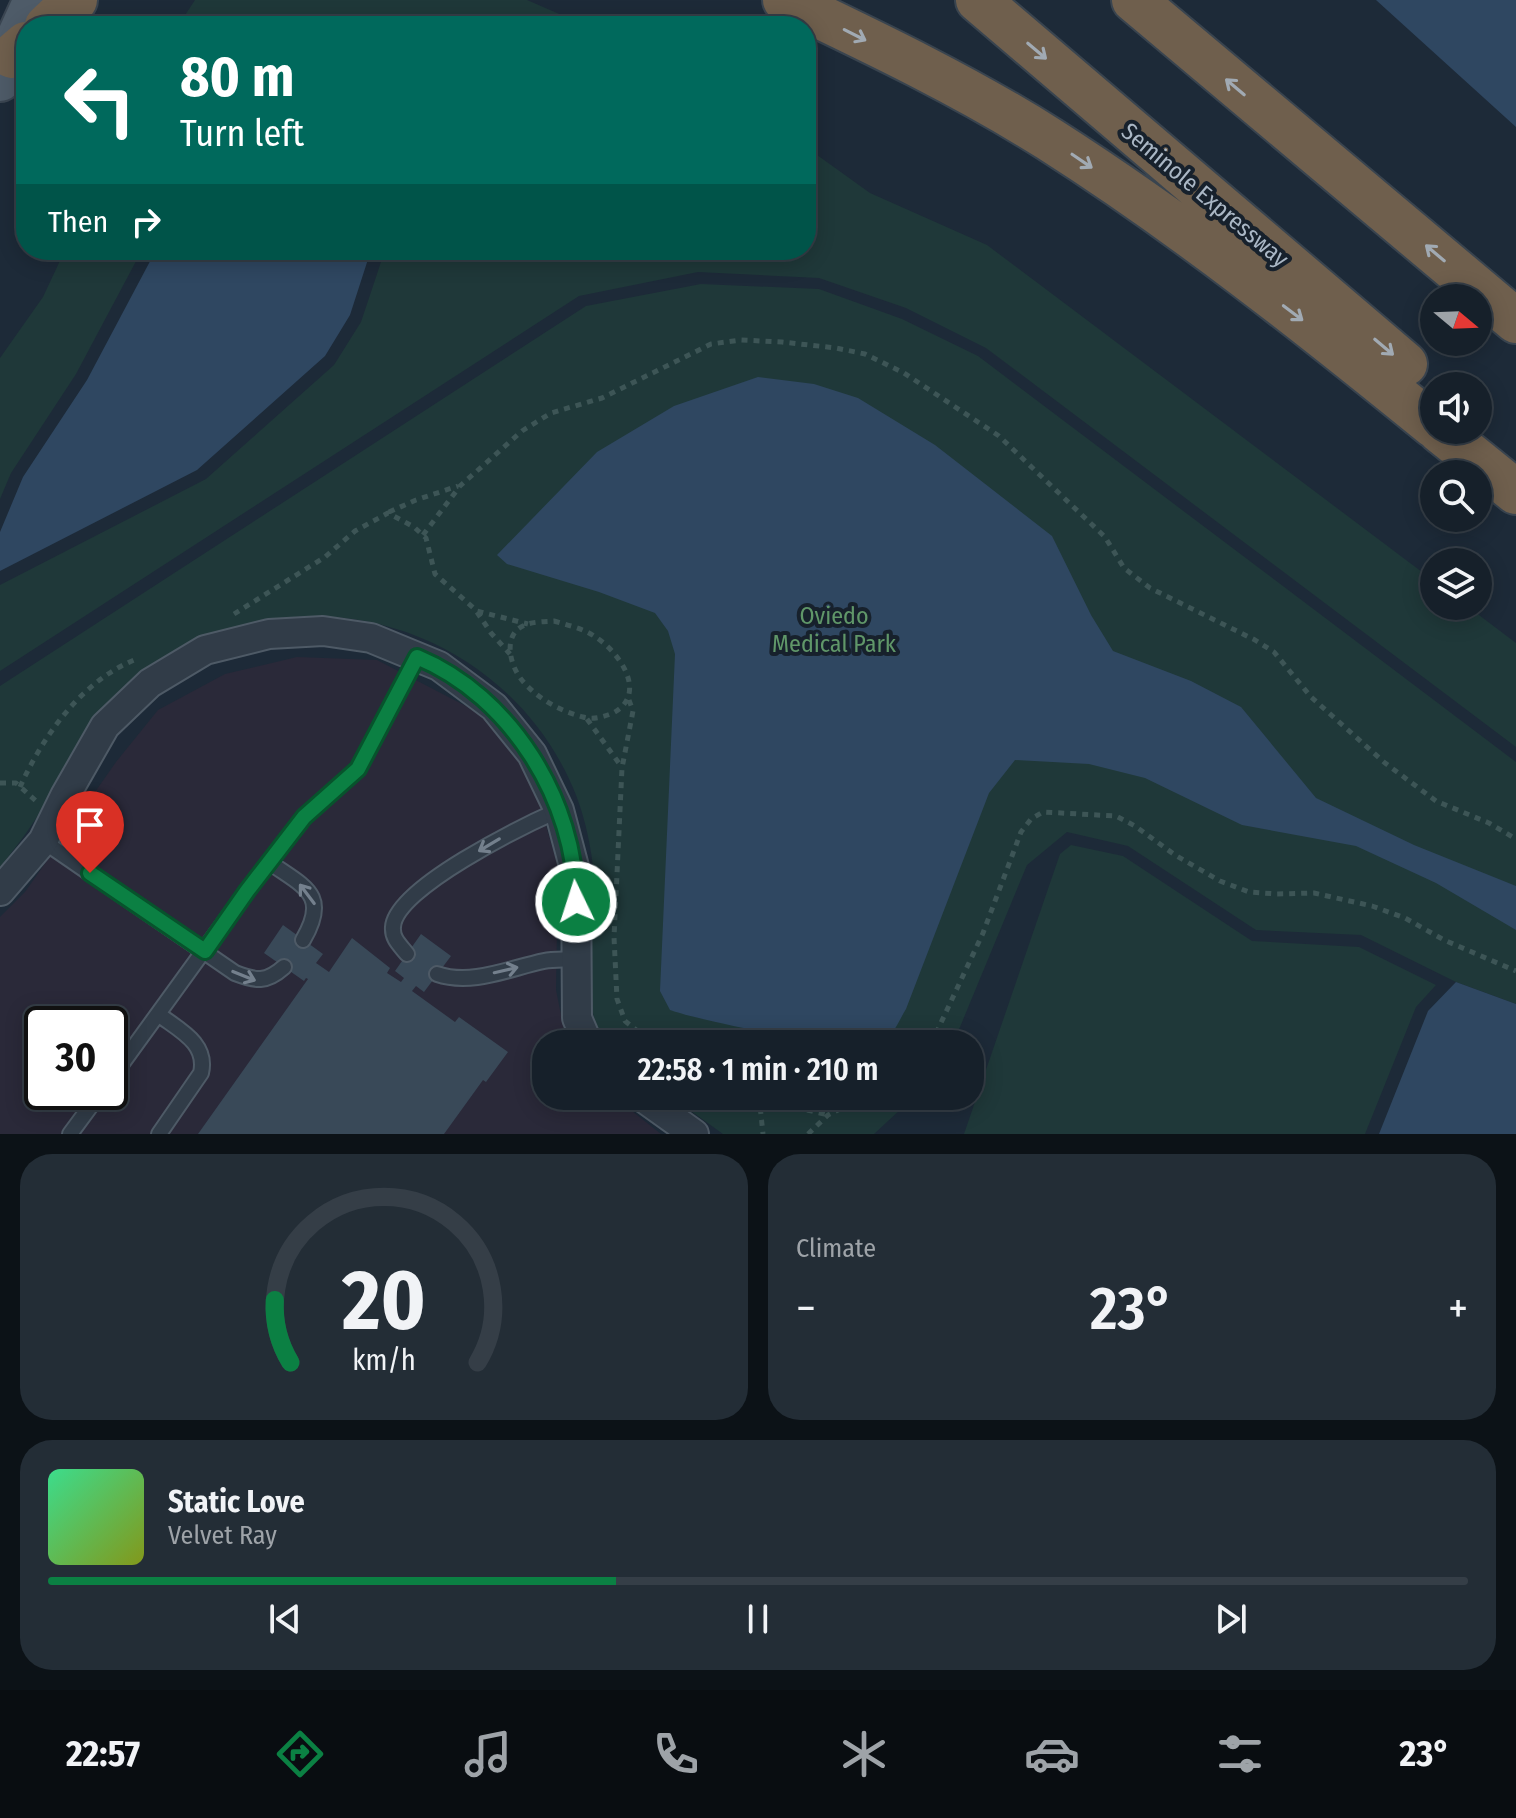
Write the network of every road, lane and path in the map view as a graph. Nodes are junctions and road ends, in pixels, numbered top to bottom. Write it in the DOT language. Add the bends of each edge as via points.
graph roads {
  1 [pos="75,0"];
  2 [pos="785,0"];
  3 [pos="978,0"];
  4 [pos="1134,0"];
  5 [pos="58,16"];
  6 [pos="1516,321"];
  7 [pos="1420,376"];
  8 [pos="1420,415"];
  9 [pos="1492,437"];
  10 [pos="1456,444"];
  11 [pos="1516,457"];
  12 [pos="460,486"];
  13 [pos="1516,492"];
  14 [pos="388,513"];
  15 [pos="423,535"];
  16 [pos="477,611"];
  17 [pos="510,654"];
  18 [pos="417,657"];
  19 [pos="629,700"];
  20 [pos="587,719"];
  21 [pos="622,768"];
  22 [pos="559,810"];
  23 [pos="1516,839"];
  24 [pos="43,841"];
  25 [pos="269,862"];
  26 [pos="0,891"];
  27 [pos="303,940"];
  28 [pos="205,951"];
  29 [pos="407,954"];
  30 [pos="576,959"];
  31 [pos="284,967"];
  32 [pos="1516,971"];
  33 [pos="437,974"];
  34 [pos="158,1014"];
  35 [pos="582,1030"];
  36 [pos="636,1030"];
  37 [pos="938,1030"];
  38 [pos="128,1055"];
  39 [pos="88,1110"];
  40 [pos="661,1110"];
  41 [pos="760,1110"];
  42 [pos="807,1110"];
  43 [pos="838,1110"];
  44 [pos="828,1115"];
  45 [pos="70,1134"];
  46 [pos="159,1134"];
  47 [pos="694,1134"];
  48 [pos="763,1134"];
  49 [pos="808,1134"];
  1 -- 5 [label="highway"];
  2 -- 8 [label="highway, one-way" via="954,84 1048,138 1183,230"];
  3 -- 7 [label="highway, Seminole Expressway, one-way"];
  6 -- 4 [label="highway, one-way"];
  9 -- 11 [label="highway"];
  10 -- 13 [label="highway"];
  12 -- 14 [label="path"];
  12 -- 15 [label="path"];
  12 -- 23 [label="path" via="522,431 551,413 602,398 711,344 782,342 865,354 904,373 999,436 1105,537 1124,568 1150,588 1274,652 1311,697 1385,763 1436,801"];
  16 -- 17 [label="path"];
  17 -- 19 [label="path" via="512,637 528,624 554,621 578,628 595,636 621,663 630,680"];
  17 -- 20 [label="path" via="521,679 534,692"];
  18 -- 22 [label="street" via="439,666 494,707 532,754"];
  18 -- 24 [label="street" via="371,638 323,631 269,634 205,650 150,683 105,726"];
  18 -- 25 [label="lane" via="358,769 304,817"];
  19 -- 20 [label="path" via="608,714"];
  19 -- 21 [label="path" via="633,711"];
  20 -- 21 [label="path"];
  21 -- 36 [label="path" via="614,937 617,999 625,1021"];
  22 -- 29 [label="lane, one-way" via="500,839 411,898 393,924 394,937"];
  22 -- 30 [label="street" via="576,874"];
  24 -- 26 [label="street"];
  24 -- 28 [label="lane"];
  27 -- 25 [label="lane, one-way" via="314,921 315,904 306,888"];
  25 -- 28 [label="lane"];
  28 -- 31 [label="lane, one-way" via="235,973 258,981"];
  28 -- 34 [label="lane"];
  33 -- 30 [label="lane, one-way" via="472,978 548,960"];
  30 -- 35 [label="street" via="577,1018"];
  32 -- 37 [label="path" via="1372,906 1314,893 1249,892 1220,881 1116,816 1043,812 1021,832 983,933"];
  34 -- 38 [label="lane"];
  34 -- 46 [label="lane" via="195,1042 203,1064"];
  39 -- 45 [label="lane"];
  40 -- 47 [label="street"];
  41 -- 48 [label="path"];
  42 -- 44 [label="path"];
  43 -- 44 [label="path"];
  44 -- 49 [label="path"];
}
